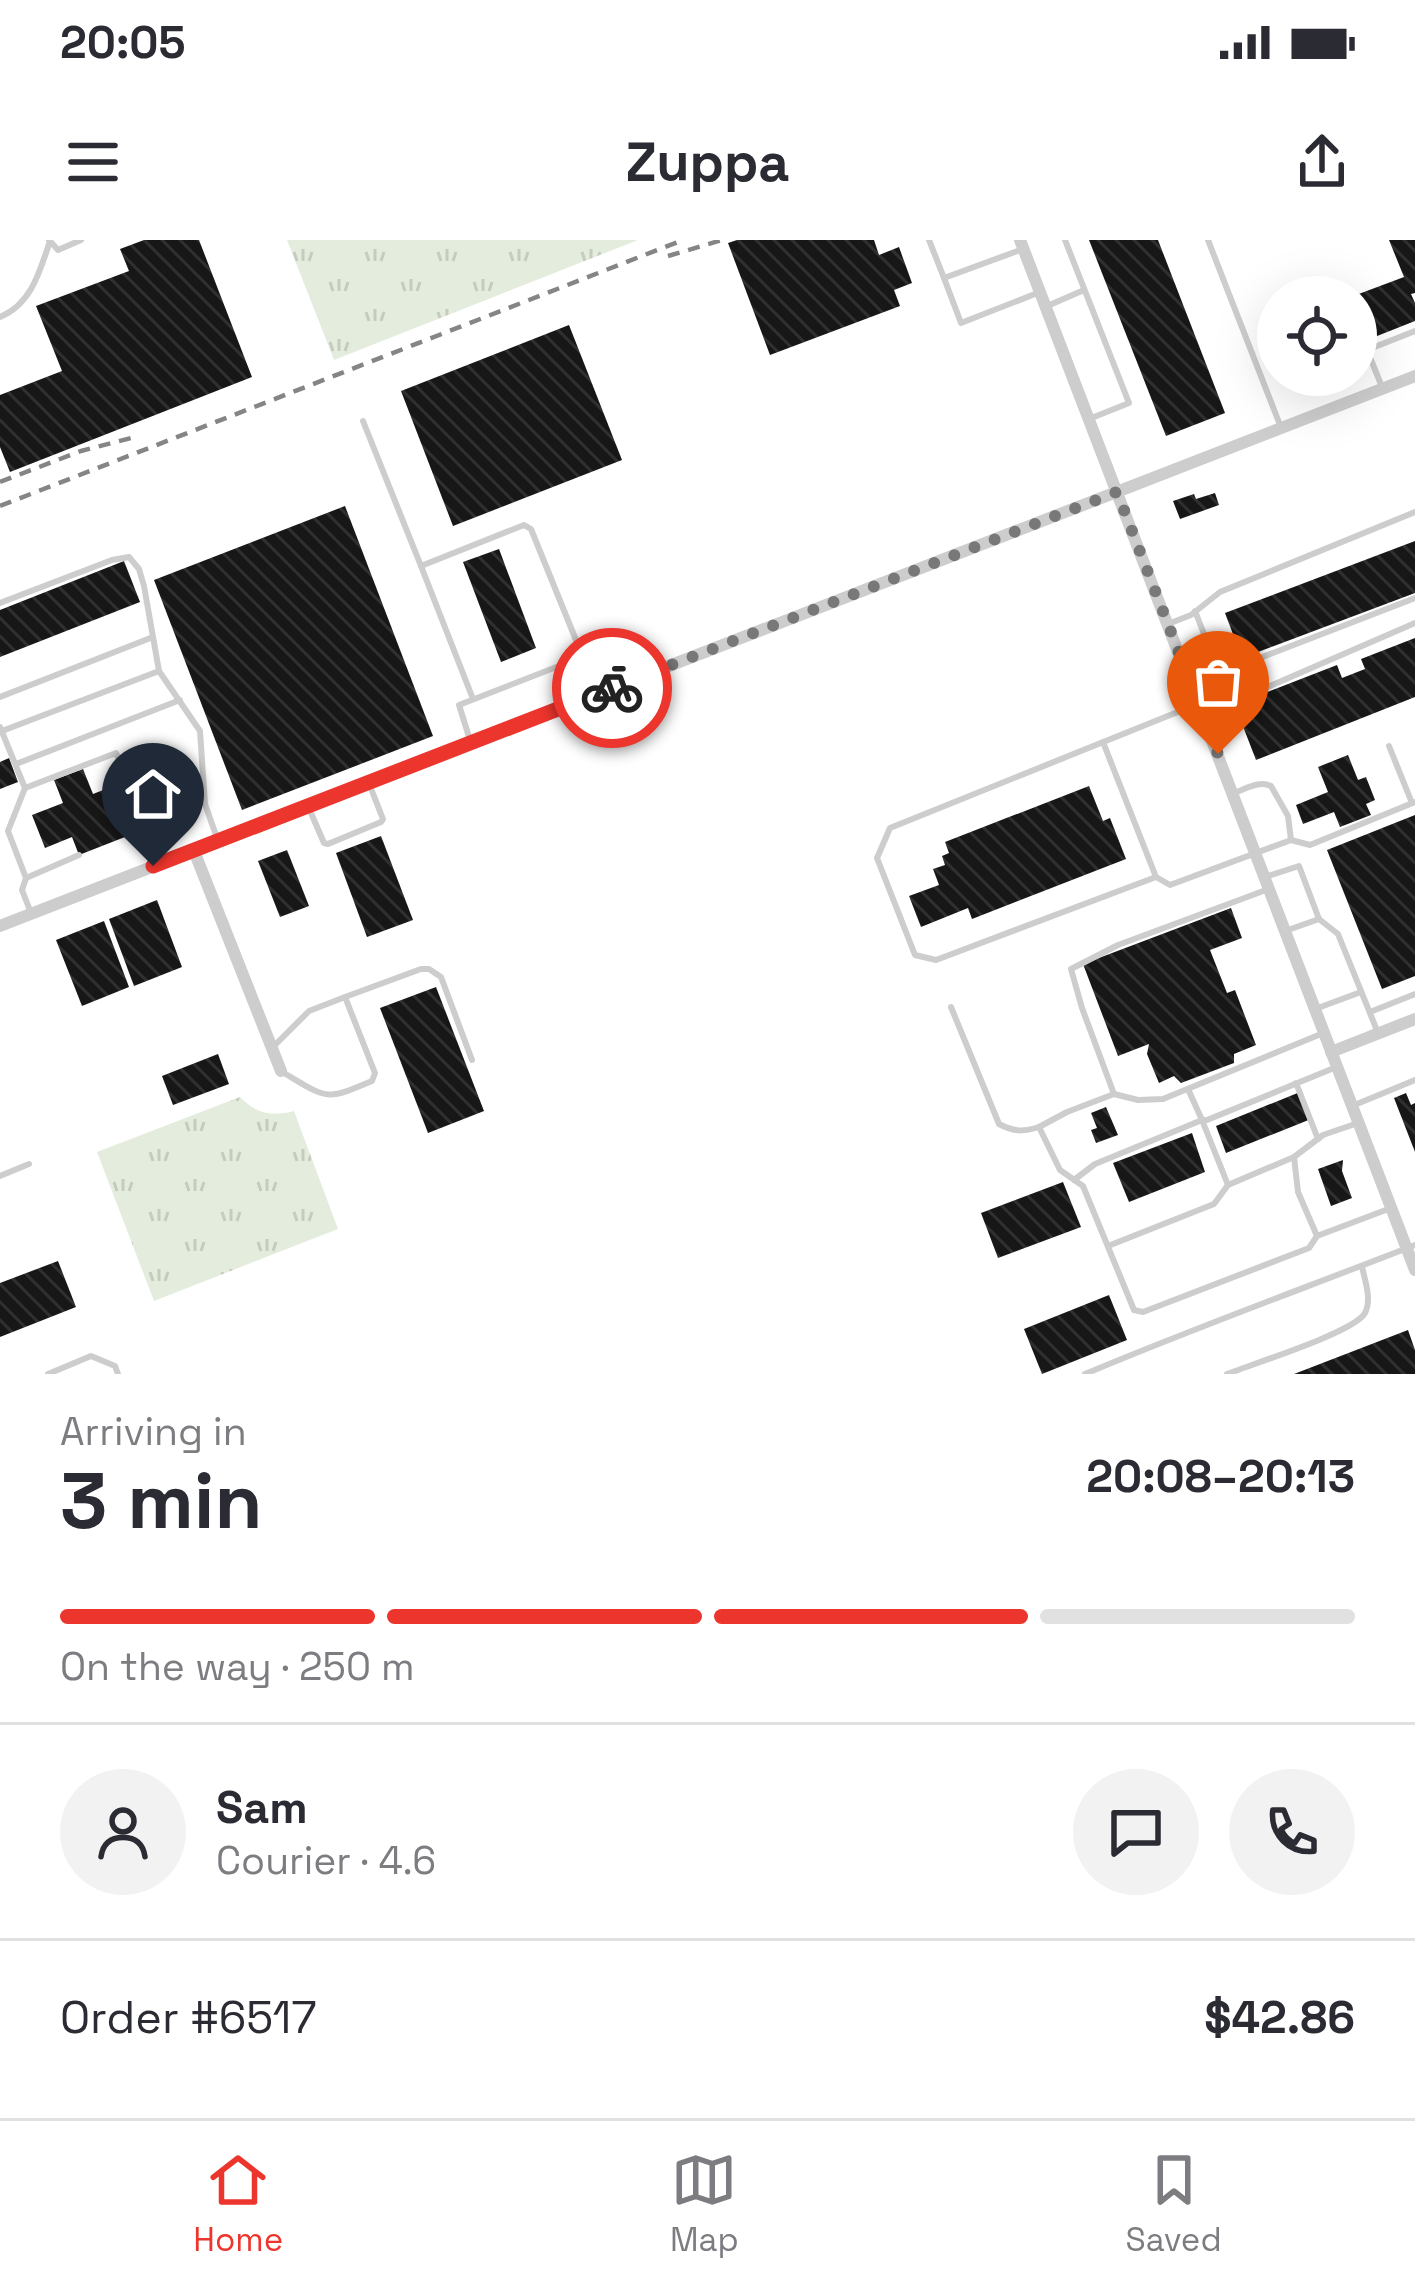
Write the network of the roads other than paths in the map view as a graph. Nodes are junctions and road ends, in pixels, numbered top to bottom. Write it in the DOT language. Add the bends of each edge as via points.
graph roads {
  1 [pos="50,240"];
  2 [pos="81,240"];
  3 [pos="928,240"];
  4 [pos="1065,240"];
  5 [pos="1208,240"];
  6 [pos="1022,245"];
  7 [pos="944,278"];
  8 [pos="1084,290"];
  9 [pos="1040,292"];
  10 [pos="1046,307"];
  11 [pos="0,317"];
  12 [pos="1415,331"];
  13 [pos="1415,376"];
  14 [pos="1383,389"];
  15 [pos="1089,419"];
  16 [pos="363,421"];
  17 [pos="1281,428"];
  18 [pos="1117,492"];
  19 [pos="1415,512"];
  20 [pos="421,566"];
  21 [pos="1415,598"];
  22 [pos="0,603"];
  23 [pos="1195,611"];
  24 [pos="1415,623"];
  25 [pos="1168,624"];
  26 [pos="152,637"];
  27 [pos="582,658"];
  28 [pos="1216,662"];
  29 [pos="159,670"];
  30 [pos="1187,674"];
  31 [pos="597,694"];
  32 [pos="0,697"];
  33 [pos="473,699"];
  34 [pos="180,700"];
  35 [pos="1200,709"];
  36 [pos="1,729"];
  37 [pos="472,742"];
  38 [pos="1103,742"];
  39 [pos="1388,746"];
  40 [pos="16,764"];
  41 [pos="124,771"];
  42 [pos="369,782"];
  43 [pos="25,788"];
  44 [pos="1233,794"];
  45 [pos="1413,802"];
  46 [pos="308,806"];
  47 [pos="1291,840"];
  48 [pos="218,841"];
  49 [pos="194,850"];
  50 [pos="1256,853"];
  51 [pos="79,856"];
  52 [pos="1156,877"];
  53 [pos="26,878"];
  54 [pos="1267,883"];
  55 [pos="32,914"];
  56 [pos="1319,919"];
  57 [pos="0,926"];
  58 [pos="1285,931"];
  59 [pos="1361,992"];
  60 [pos="1415,994"];
  61 [pos="345,997"];
  62 [pos="951,1007"];
  63 [pos="1315,1009"];
  64 [pos="1370,1012"];
  65 [pos="1415,1019"];
  66 [pos="1324,1033"];
  67 [pos="1378,1034"];
  68 [pos="272,1048"];
  69 [pos="1331,1052"];
  70 [pos="472,1060"];
  71 [pos="1337,1067"];
  72 [pos="280,1071"];
  73 [pos="1415,1081"];
  74 [pos="1297,1083"];
  75 [pos="1188,1090"];
  76 [pos="1114,1094"];
  77 [pos="1352,1106"];
  78 [pos="1202,1120"];
  79 [pos="1359,1123"];
  80 [pos="1039,1127"];
  81 [pos="1318,1139"];
  82 [pos="1294,1157"];
  83 [pos="29,1164"];
  84 [pos="0,1176"];
  85 [pos="1074,1180"];
  86 [pos="1228,1186"];
  87 [pos="1391,1208"];
  88 [pos="1317,1236"];
  89 [pos="1108,1246"];
  90 [pos="1411,1247"];
  91 [pos="1362,1267"];
  92 [pos="1415,1270"];
  93 [pos="51,1373"];
  94 [pos="118,1374"];
  95 [pos="1085,1374"];
  96 [pos="1227,1374"];
  1 -- 2 [label="lane" via="58,250"];
  1 -- 11 [label="lane" via="36,284"];
  3 -- 7 [label="lane"];
  4 -- 8 [label="lane"];
  5 -- 17 [label="lane"];
  6 -- 7 [label="lane"];
  6 -- 9 [label="street"];
  7 -- 9 [label="lane" via="961,322"];
  8 -- 10 [label="lane"];
  8 -- 15 [label="lane" via="1129,403"];
  9 -- 10 [label="street"];
  10 -- 15 [label="street"];
  12 -- 14 [label="lane" via="1367,350"];
  13 -- 14 [label="street"];
  14 -- 17 [label="street"];
  15 -- 18 [label="street"];
  16 -- 20 [label="lane"];
  17 -- 18 [label="street"];
  18 -- 25 [label="street"];
  18 -- 31 [label="street"];
  19 -- 23 [label="lane" via="1220,592"];
  20 -- 27 [label="lane" via="528,526"];
  20 -- 33 [label="lane"];
  21 -- 28 [label="lane" via="1247,663"];
  22 -- 26 [label="lane" via="129,557 144,586"];
  23 -- 25 [label="lane"];
  23 -- 28 [label="lane"];
  24 -- 35 [label="lane"];
  25 -- 30 [label="street"];
  26 -- 29 [label="lane"];
  26 -- 32 [label="lane"];
  27 -- 31 [label="lane"];
  27 -- 33 [label="lane"];
  28 -- 30 [label="lane"];
  29 -- 34 [label="lane"];
  29 -- 36 [label="lane"];
  30 -- 35 [label="street"];
  31 -- 37 [label="street"];
  33 -- 37 [label="lane" via="458,706"];
  34 -- 40 [label="lane"];
  34 -- 48 [label="lane" via="200,731 205,804"];
  35 -- 38 [label="lane"];
  35 -- 44 [label="street"];
  36 -- 40 [label="lane"];
  37 -- 42 [label="street"];
  38 -- 52 [label="lane"];
  38 -- 52 [label="lane" via="890,828 877,857 915,955 936,959"];
  39 -- 45 [label="lane"];
  40 -- 43 [label="lane"];
  41 -- 43 [label="lane" via="116,753"];
  42 -- 46 [label="street"];
  42 -- 46 [label="lane" via="383,819 328,844"];
  43 -- 53 [label="lane" via="8,831"];
  44 -- 47 [label="lane" via="1266,783 1288,816"];
  44 -- 50 [label="street"];
  45 -- 47 [label="lane" via="1310,845"];
  46 -- 48 [label="street"];
  47 -- 50 [label="lane"];
  48 -- 49 [label="street"];
  49 -- 55 [label="street"];
  49 -- 68 [label="street"];
  50 -- 52 [label="lane" via="1170,885"];
  50 -- 54 [label="street"];
  51 -- 53 [label="lane"];
  53 -- 55 [label="lane"];
  54 -- 56 [label="lane" via="1299,866"];
  54 -- 58 [label="street"];
  54 -- 76 [label="lane" via="1071,969"];
  55 -- 57 [label="street"];
  56 -- 58 [label="lane"];
  56 -- 59 [label="lane" via="1338,934"];
  58 -- 63 [label="street"];
  59 -- 63 [label="lane"];
  59 -- 64 [label="lane"];
  60 -- 64 [label="lane"];
  61 -- 68 [label="lane" via="309,1011"];
  61 -- 70 [label="lane" via="429,969 440,977"];
  61 -- 72 [label="lane" via="372,1081 334,1097"];
  62 -- 80 [label="lane" via="999,1124 1023,1132"];
  63 -- 66 [label="street"];
  64 -- 67 [label="lane"];
  65 -- 67 [label="street"];
  66 -- 69 [label="street"];
  66 -- 75 [label="lane"];
  67 -- 69 [label="street"];
  68 -- 72 [label="street"];
  69 -- 71 [label="street"];
  71 -- 74 [label="lane"];
  71 -- 77 [label="street"];
  73 -- 77 [label="lane"];
  74 -- 78 [label="lane"];
  74 -- 81 [label="lane"];
  75 -- 76 [label="lane" via="1163,1099"];
  75 -- 78 [label="lane"];
  76 -- 80 [label="lane"];
  77 -- 79 [label="street"];
  78 -- 85 [label="lane"];
  78 -- 86 [label="lane"];
  79 -- 81 [label="lane"];
  79 -- 87 [label="street"];
  80 -- 85 [label="lane" via="1060,1170"];
  81 -- 82 [label="lane"];
  82 -- 86 [label="lane"];
  82 -- 88 [label="lane"];
  83 -- 84 [label="lane"];
  85 -- 89 [label="lane"];
  86 -- 89 [label="lane" via="1214,1204"];
  87 -- 88 [label="lane"];
  87 -- 90 [label="street"];
  88 -- 89 [label="lane" via="1309,1248 1144,1312 1134,1310"];
  90 -- 91 [label="lane"];
  90 -- 92 [label="street"];
  91 -- 95 [label="lane"];
  91 -- 96 [label="lane" via="1362,1319"];
  93 -- 94 [label="lane" via="91,1356"];
}
